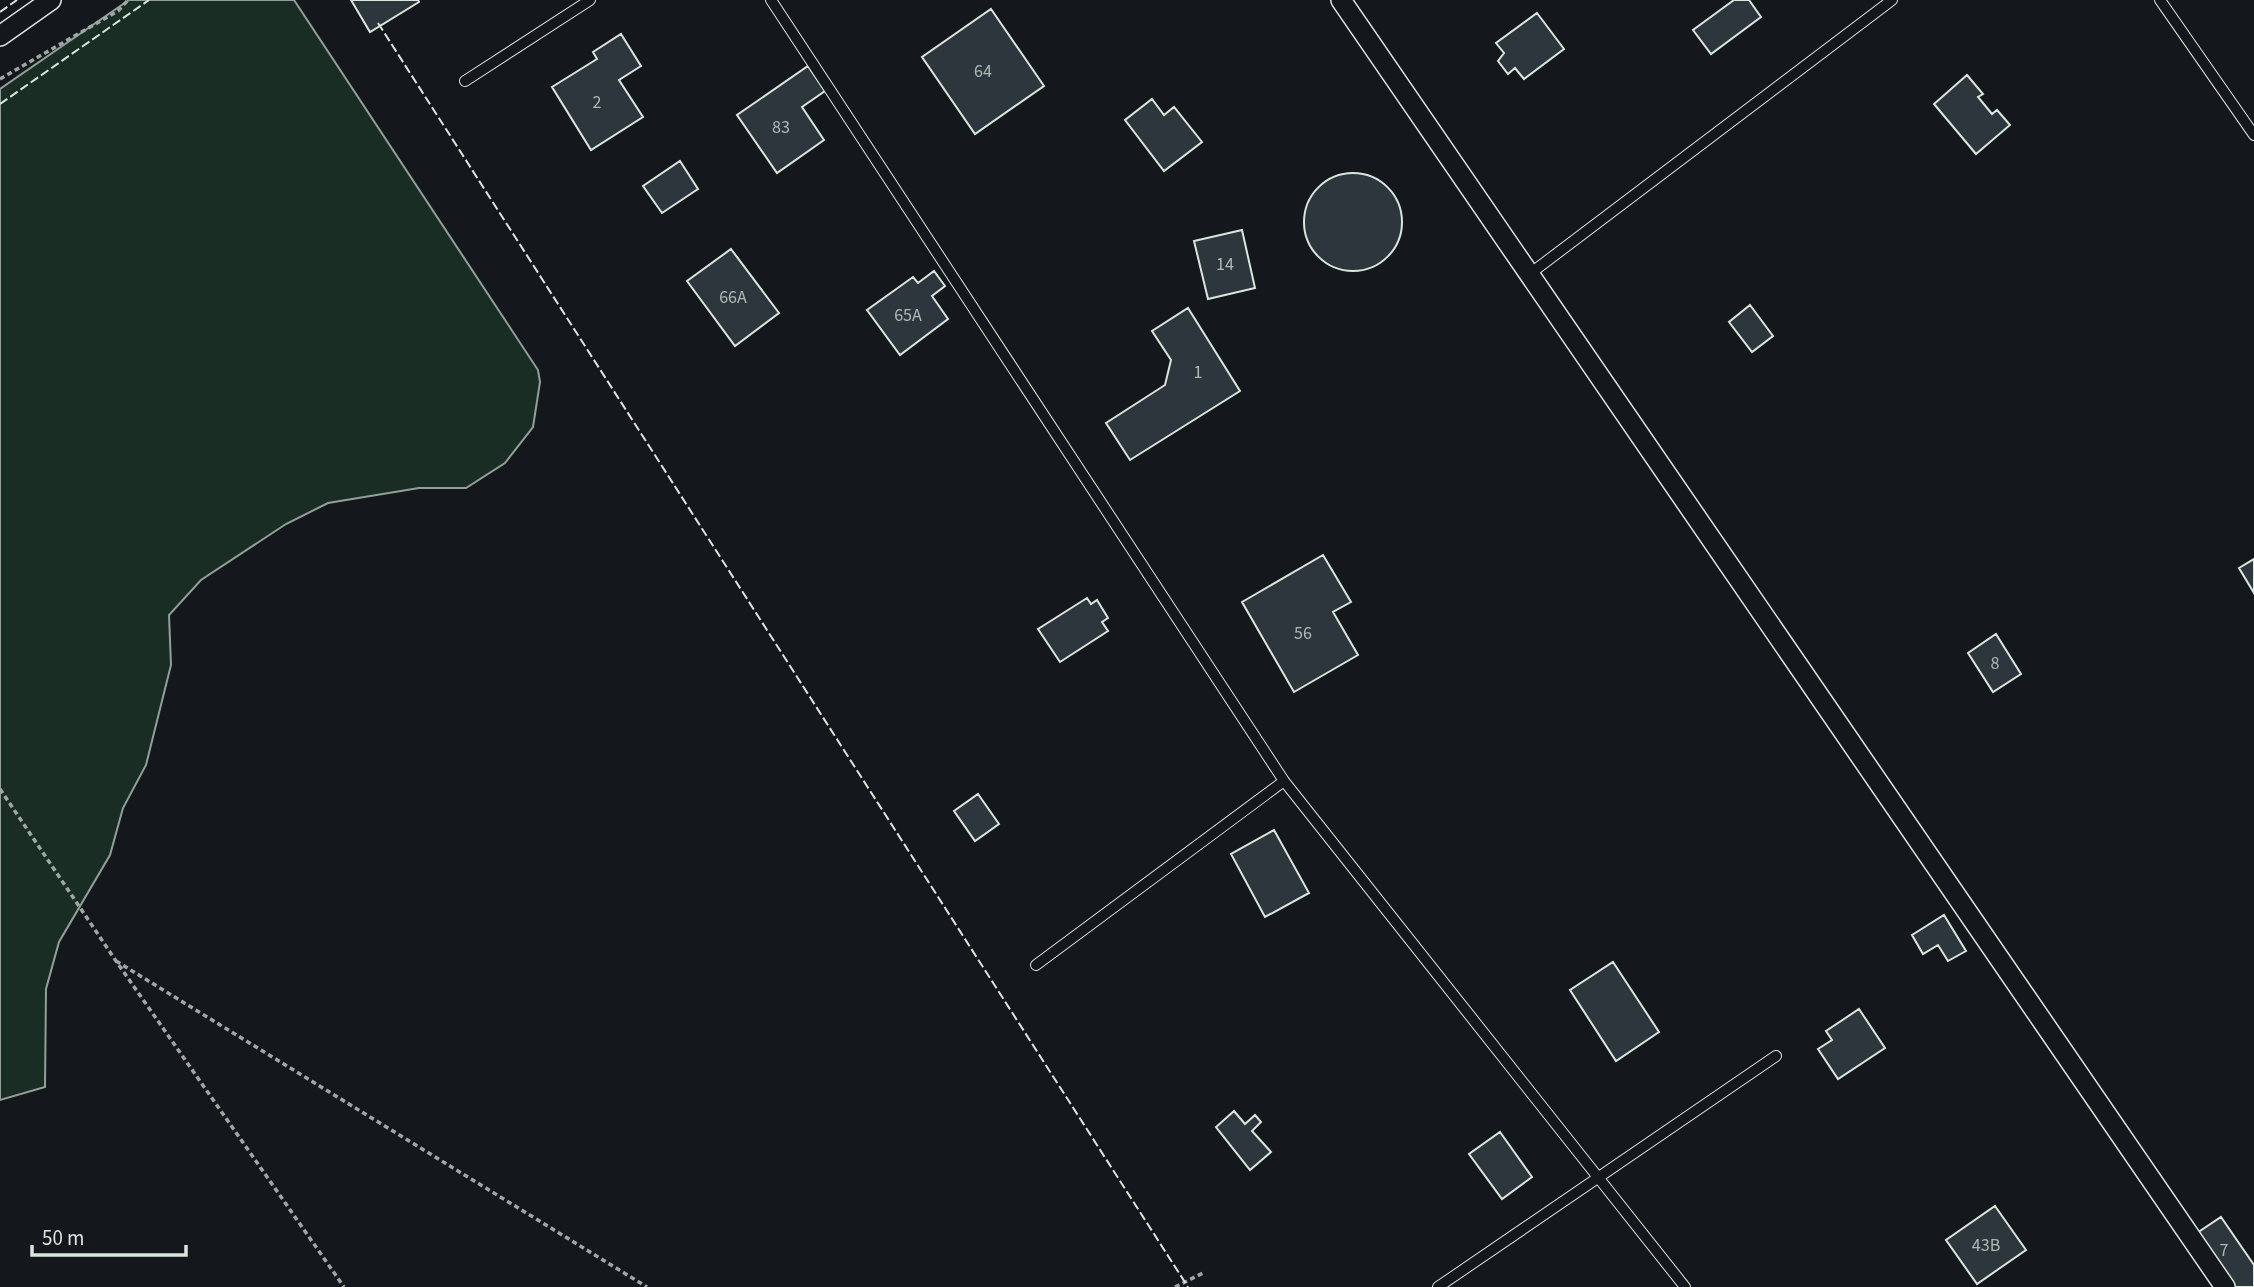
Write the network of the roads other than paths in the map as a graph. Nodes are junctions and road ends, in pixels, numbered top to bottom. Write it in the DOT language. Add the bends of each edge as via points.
graph roads {
  1 [pos="51,0"];
  2 [pos="590,0"];
  3 [pos="771,0"];
  4 [pos="1341,0"];
  5 [pos="1892,0"];
  6 [pos="2160,0"];
  7 [pos="0,36"];
  8 [pos="465,81"];
  9 [pos="2254,135"];
  10 [pos="1531,274"];
  11 [pos="1284,781"];
  12 [pos="1036,965"];
  13 [pos="1776,1056"];
  14 [pos="1598,1178"];
  15 [pos="1438,1287"];
  16 [pos="1685,1287"];
  17 [pos="2225,1287"];
  1 -- 7 [label="street"];
  2 -- 8 [label="lane"];
  3 -- 11 [label="lane"];
  4 -- 10 [label="street"];
  5 -- 10 [label="lane"];
  6 -- 9 [label="lane"];
  10 -- 17 [label="street"];
  11 -- 12 [label="lane"];
  11 -- 14 [label="lane"];
  13 -- 14 [label="lane"];
  14 -- 15 [label="lane"];
  14 -- 16 [label="lane"];
}
